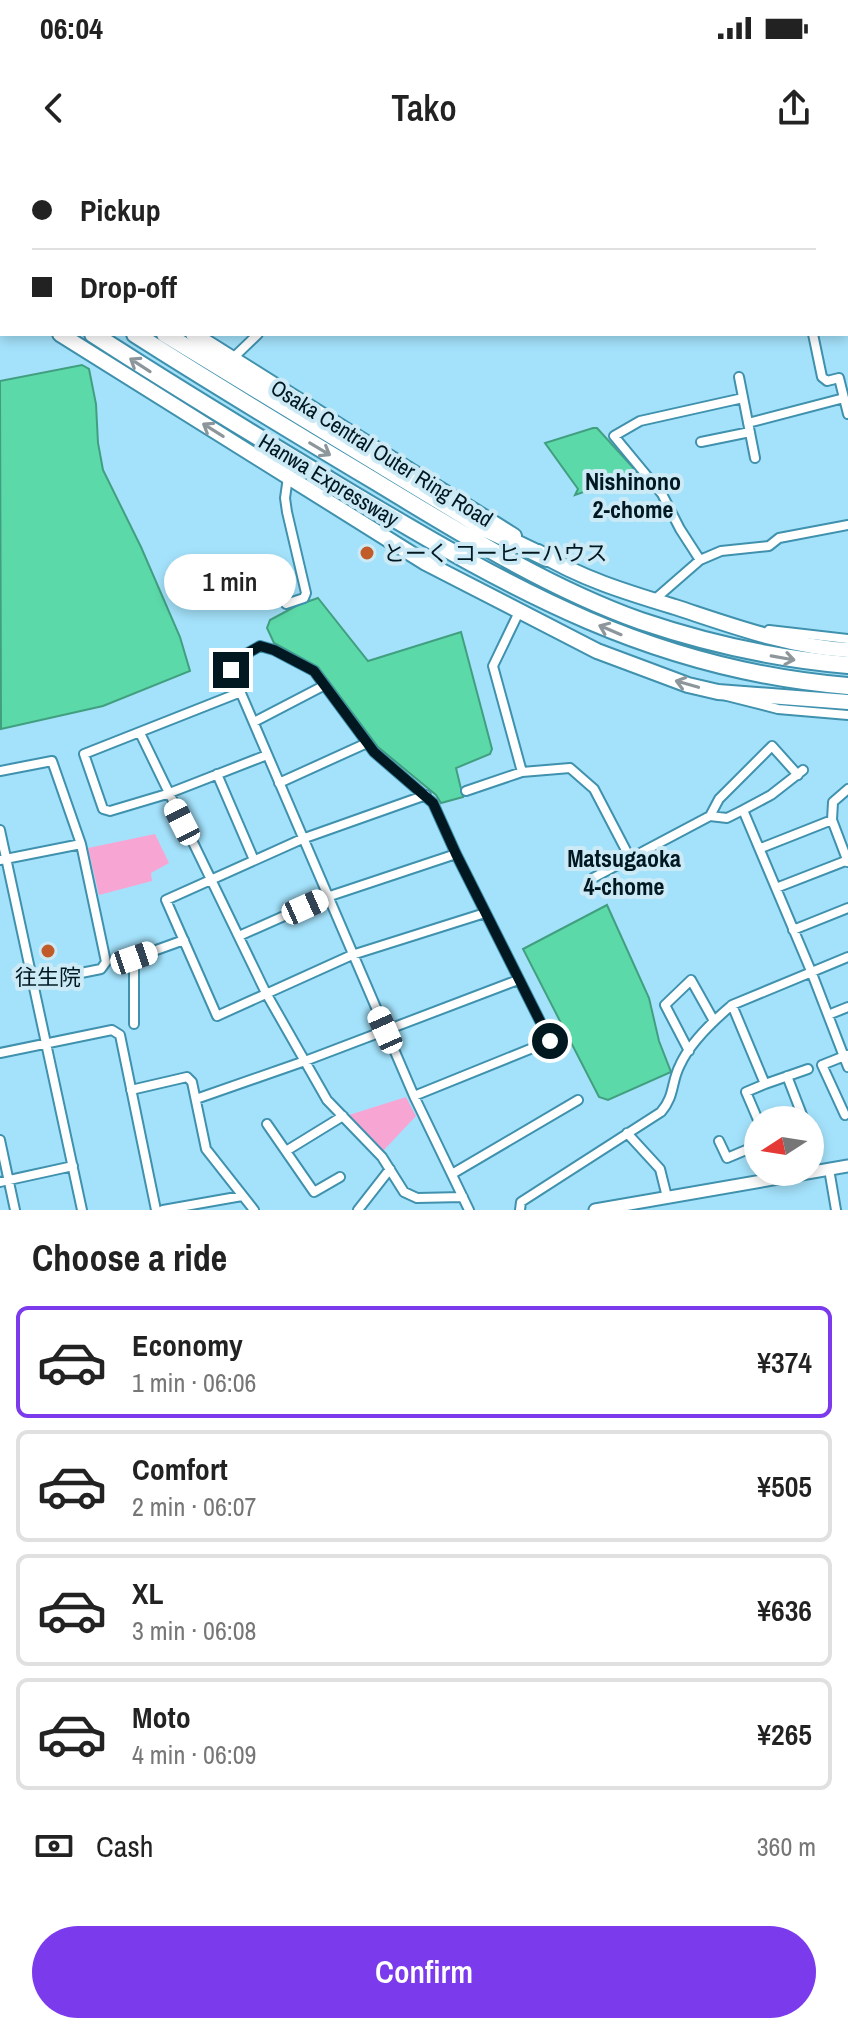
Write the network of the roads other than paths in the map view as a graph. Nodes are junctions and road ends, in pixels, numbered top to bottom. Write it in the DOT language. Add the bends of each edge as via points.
graph roads {
  1 [pos="63,336"];
  2 [pos="96,336"];
  3 [pos="138,336"];
  4 [pos="168,336"];
  5 [pos="196,336"];
  6 [pos="256,336"];
  7 [pos="813,336"];
  8 [pos="232,359"];
  9 [pos="739,377"];
  10 [pos="743,398"];
  11 [pos="844,398"];
  12 [pos="848,414"];
  13 [pos="749,428"];
  14 [pos="701,442"];
  15 [pos="755,458"];
  16 [pos="288,477"];
  17 [pos="848,525"];
  18 [pos="547,558"];
  19 [pos="700,560"];
  20 [pos="654,601"];
  21 [pos="286,604"];
  22 [pos="519,612"];
  23 [pos="729,625"];
  24 [pos="848,639"];
  25 [pos="848,650"];
  26 [pos="848,665"];
  27 [pos="325,685"];
  28 [pos="848,686"];
  29 [pos="241,692"];
  30 [pos="718,692"];
  31 [pos="848,702"];
  32 [pos="848,715"];
  33 [pos="254,722"];
  34 [pos="140,733"];
  35 [pos="367,743"];
  36 [pos="267,755"];
  37 [pos="0,771"];
  38 [pos="522,772"];
  39 [pos="217,774"];
  40 [pos="279,783"];
  41 [pos="848,789"];
  42 [pos="466,791"];
  43 [pos="167,794"];
  44 [pos="426,795"];
  45 [pos="743,810"];
  46 [pos="710,816"];
  47 [pos="832,820"];
  48 [pos="0,830"];
  49 [pos="302,839"];
  50 [pos="81,844"];
  51 [pos="761,848"];
  52 [pos="456,854"];
  53 [pos="630,858"];
  54 [pos="3,859"];
  55 [pos="254,860"];
  56 [pos="848,860"];
  57 [pos="210,878"];
  58 [pos="593,878"];
  59 [pos="776,888"];
  60 [pos="327,897"];
  61 [pos="848,908"];
  62 [pos="485,913"];
  63 [pos="793,930"];
  64 [pos="239,936"];
  65 [pos="184,940"];
  66 [pos="352,955"];
  67 [pos="848,957"];
  68 [pos="811,971"];
  69 [pos="518,980"];
  70 [pos="31,983"];
  71 [pos="266,993"];
  72 [pos="732,1005"];
  73 [pos="848,1007"];
  74 [pos="828,1015"];
  75 [pos="714,1021"];
  76 [pos="134,1024"];
  77 [pos="385,1030"];
  78 [pos="44,1043"];
  79 [pos="689,1051"];
  80 [pos="0,1053"];
  81 [pos="846,1056"];
  82 [pos="305,1061"];
  83 [pos="848,1067"];
  84 [pos="808,1069"];
  85 [pos="787,1076"];
  86 [pos="765,1084"];
  87 [pos="131,1090"];
  88 [pos="414,1096"];
  89 [pos="196,1099"];
  90 [pos="578,1100"];
  91 [pos="752,1106"];
  92 [pos="799,1106"];
  93 [pos="845,1115"];
  94 [pos="343,1116"];
  95 [pos="267,1124"];
  96 [pos="627,1133"];
  97 [pos="0,1140"];
  98 [pos="719,1141"];
  99 [pos="286,1151"];
  100 [pos="744,1151"];
  101 [pos="73,1166"];
  102 [pos="848,1166"];
  103 [pos="390,1169"];
  104 [pos="829,1169"];
  105 [pos="452,1174"];
  106 [pos="340,1177"];
  107 [pos="4,1181"];
  108 [pos="242,1196"];
  109 [pos="463,1197"];
  110 [pos="667,1197"];
  111 [pos="15,1210"];
  112 [pos="82,1210"];
  113 [pos="156,1210"];
  114 [pos="163,1210"];
  115 [pos="254,1210"];
  116 [pos="358,1210"];
  117 [pos="469,1210"];
  118 [pos="520,1210"];
  119 [pos="596,1210"];
  120 [pos="836,1210"];
  16 -- 1 [label="main road, one-way"];
  28 -- 2 [label="highway, Hanwa Expressway, one-way" via="745,673 632,639 522,591"];
  3 -- 26 [label="highway, Hanwa Expressway, one-way" via="440,520 583,596 709,642 799,661"];
  4 -- 18 [label="highway" via="484,528"];
  5 -- 8 [label="main road, Osaka Central Outer Ring Road"];
  6 -- 8 [label="street"];
  7 -- 11 [label="street" via="822,377 839,378"];
  8 -- 18 [label="main road, Osaka Central Outer Ring Road"];
  9 -- 10 [label="street"];
  10 -- 13 [label="street"];
  10 -- 19 [label="street" via="640,421 614,436 662,494"];
  11 -- 12 [label="street"];
  11 -- 13 [label="street"];
  13 -- 14 [label="street"];
  13 -- 15 [label="street"];
  16 -- 21 [label="street" via="287,512 306,593"];
  16 -- 22 [label="main road" via="426,563"];
  17 -- 19 [label="street"];
  18 -- 20 [label="main road, Osaka Central Outer Ring Road"];
  19 -- 20 [label="street"];
  20 -- 23 [label="main road, Osaka Central Outer Ring Road"];
  30 -- 22 [label="main road, one-way" via="597,651"];
  22 -- 38 [label="street" via="493,666"];
  23 -- 24 [label="street"];
  23 -- 25 [label="main road, Osaka Central Outer Ring Road"];
  27 -- 29 [label="street" via="314,671 260,646 232,662"];
  27 -- 33 [label="street"];
  27 -- 35 [label="street"];
  29 -- 33 [label="street"];
  29 -- 34 [label="street"];
  30 -- 31 [label="main road"];
  30 -- 32 [label="street" via="778,709"];
  33 -- 36 [label="street"];
  34 -- 43 [label="street"];
  34 -- 43 [label="street" via="84,754 103,809"];
  35 -- 40 [label="street"];
  35 -- 44 [label="street"];
  36 -- 39 [label="street"];
  36 -- 40 [label="street"];
  37 -- 50 [label="street" via="52,761"];
  38 -- 42 [label="street"];
  38 -- 53 [label="street" via="570,768 594,789"];
  39 -- 43 [label="street"];
  39 -- 55 [label="street"];
  40 -- 49 [label="street"];
  41 -- 47 [label="street" via="833,802"];
  43 -- 57 [label="street"];
  44 -- 49 [label="street"];
  44 -- 52 [label="street"];
  45 -- 46 [label="street" via="727,818"];
  45 -- 46 [label="street" via="800,773 772,746 719,799"];
  45 -- 51 [label="street"];
  46 -- 53 [label="street"];
  47 -- 51 [label="street"];
  47 -- 56 [label="street"];
  48 -- 54 [label="street"];
  49 -- 55 [label="street"];
  49 -- 60 [label="street"];
  50 -- 54 [label="street"];
  50 -- 70 [label="street" via="106,962 101,969"];
  51 -- 59 [label="street"];
  52 -- 60 [label="street"];
  52 -- 62 [label="street"];
  53 -- 58 [label="street"];
  54 -- 70 [label="street"];
  55 -- 57 [label="street"];
  56 -- 59 [label="street"];
  57 -- 64 [label="street"];
  57 -- 65 [label="street" via="166,900"];
  59 -- 63 [label="street"];
  60 -- 64 [label="street"];
  60 -- 66 [label="street"];
  61 -- 63 [label="street"];
  62 -- 66 [label="street"];
  62 -- 69 [label="street"];
  63 -- 68 [label="street"];
  64 -- 71 [label="street"];
  65 -- 71 [label="street" via="217,1016"];
  65 -- 76 [label="street" via="134,958"];
  66 -- 71 [label="street"];
  66 -- 77 [label="street"];
  67 -- 68 [label="street"];
  68 -- 72 [label="street"];
  68 -- 74 [label="street"];
  69 -- 77 [label="street"];
  69 -- 88 [label="street" via="550,1041"];
  70 -- 78 [label="street"];
  71 -- 82 [label="street"];
  72 -- 75 [label="street"];
  72 -- 86 [label="street"];
  73 -- 74 [label="street"];
  74 -- 81 [label="street"];
  75 -- 79 [label="street"];
  75 -- 79 [label="street" via="691,980 665,1005"];
  77 -- 82 [label="street"];
  77 -- 88 [label="street"];
  78 -- 80 [label="street"];
  78 -- 87 [label="street" via="112,1030 120,1035"];
  78 -- 101 [label="street"];
  79 -- 96 [label="street" via="679,1065 669,1103"];
  81 -- 83 [label="street"];
  81 -- 93 [label="street" via="822,1065"];
  82 -- 89 [label="street"];
  82 -- 94 [label="street" via="327,1100"];
  84 -- 85 [label="street"];
  85 -- 86 [label="street"];
  85 -- 92 [label="street"];
  86 -- 91 [label="street" via="746,1092"];
  87 -- 89 [label="street" via="187,1077"];
  87 -- 113 [label="street"];
  88 -- 105 [label="street"];
  89 -- 108 [label="street" via="206,1149"];
  90 -- 105 [label="street"];
  94 -- 99 [label="street"];
  94 -- 103 [label="street"];
  95 -- 99 [label="street"];
  96 -- 110 [label="street" via="660,1169"];
  96 -- 118 [label="street" via="521,1202"];
  97 -- 107 [label="street"];
  98 -- 100 [label="street" via="727,1158"];
  99 -- 106 [label="street" via="314,1192"];
  101 -- 107 [label="street"];
  101 -- 112 [label="street"];
  102 -- 104 [label="street"];
  103 -- 109 [label="street" via="404,1192 417,1198"];
  103 -- 116 [label="street"];
  104 -- 110 [label="street"];
  104 -- 120 [label="street"];
  105 -- 109 [label="street"];
  107 -- 111 [label="street"];
  108 -- 114 [label="street"];
  108 -- 115 [label="street"];
  109 -- 117 [label="street"];
  110 -- 119 [label="street"];
}
